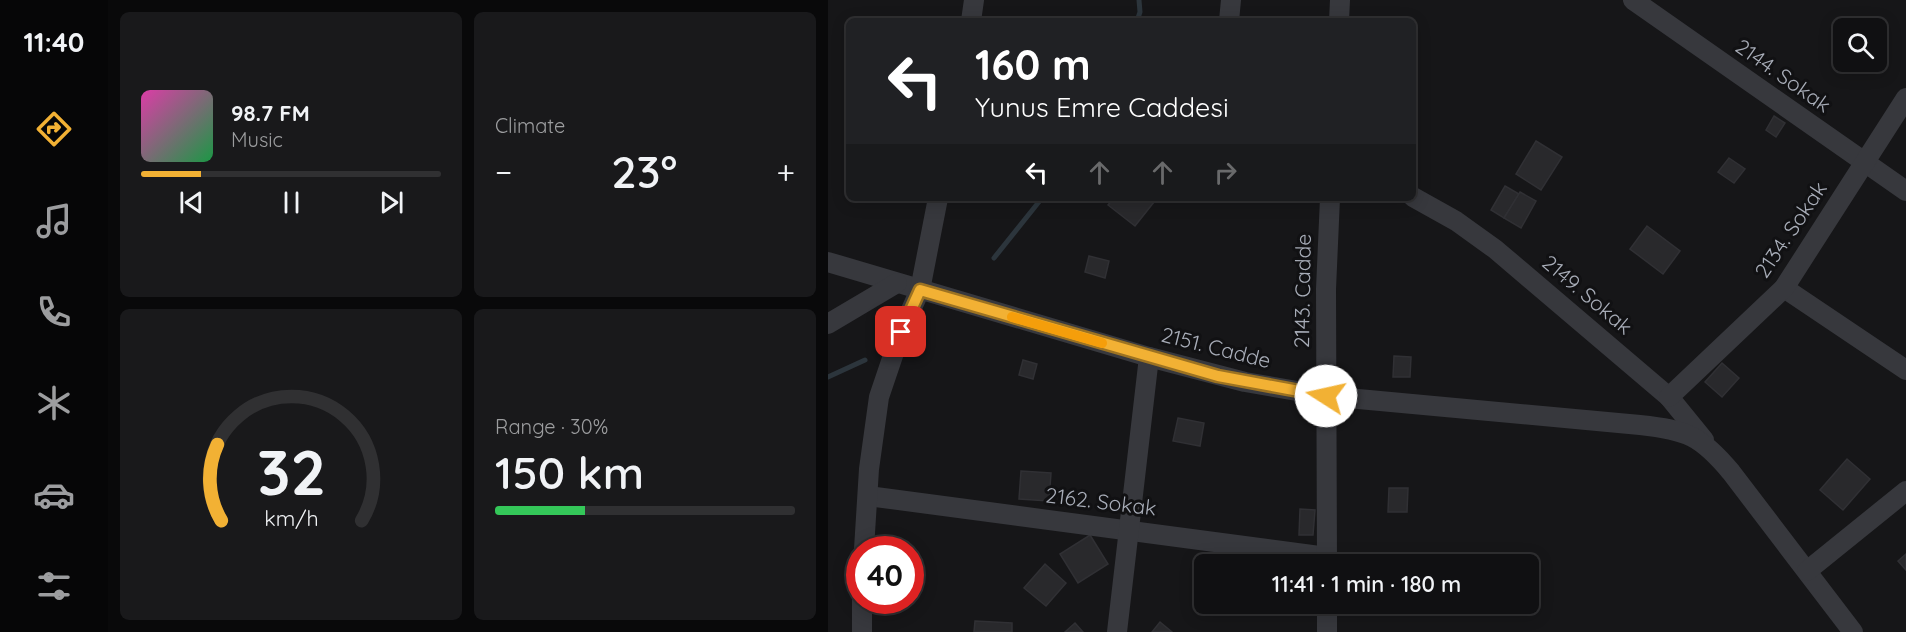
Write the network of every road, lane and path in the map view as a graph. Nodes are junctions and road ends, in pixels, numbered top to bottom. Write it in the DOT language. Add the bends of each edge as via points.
graph roads {
  1 [pos="974,0"];
  2 [pos="1232,0"];
  3 [pos="1340,0"];
  4 [pos="1633,0"];
  5 [pos="971,18"];
  6 [pos="1229,18"];
  7 [pos="1339,18"];
  8 [pos="1906,98"];
  9 [pos="1864,162"];
  10 [pos="1906,191"];
  11 [pos="1416,199"];
  12 [pos="937,201"];
  13 [pos="1330,201"];
  14 [pos="828,262"];
  15 [pos="897,283"];
  16 [pos="1785,288"];
  17 [pos="920,290"];
  18 [pos="828,324"];
  19 [pos="1149,357"];
  20 [pos="1906,370"];
  21 [pos="1326,396"];
  22 [pos="1669,397"];
  23 [pos="1640,425"];
  24 [pos="1713,450"];
  25 [pos="1906,491"];
  26 [pos="868,496"];
  27 [pos="1128,530"];
  28 [pos="865,536"];
  29 [pos="1287,554"];
  30 [pos="1327,554"];
  31 [pos="1807,571"];
  32 [pos="862,614"];
  33 [pos="1327,614"];
  34 [pos="862,632"];
  35 [pos="1117,632"];
  36 [pos="1327,632"];
  37 [pos="1853,632"];
  1 -- 5 [label="street"];
  2 -- 6 [label="street"];
  3 -- 7 [label="street"];
  4 -- 9 [label="street, 2144. Sokak"];
  8 -- 9 [label="street, 2134. Sokak"];
  9 -- 10 [label="street, 2144. Sokak"];
  9 -- 16 [label="street, 2134. Sokak"];
  11 -- 22 [label="street, 2149. Sokak" via="1494,249"];
  12 -- 17 [label="street"];
  13 -- 21 [label="street, 2143. Cadde"];
  14 -- 15 [label="street, 2151. Cadde"];
  15 -- 17 [label="street, 2151. Cadde"];
  15 -- 18 [label="street"];
  16 -- 20 [label="street"];
  16 -- 22 [label="street, 2134. Sokak"];
  17 -- 19 [label="street, 2151. Cadde"];
  17 -- 26 [label="street" via="879,397"];
  19 -- 21 [label="street, 2151. Cadde" via="1227,378"];
  19 -- 27 [label="street"];
  21 -- 23 [label="street, 2151. Cadde"];
  21 -- 30 [label="street, 2143. Cadde"];
  22 -- 24 [label="street, 2149. Sokak"];
  23 -- 24 [label="street, 2149. Sokak" via="1687,434"];
  24 -- 31 [label="street, 2149. Sokak"];
  25 -- 31 [label="street"];
  26 -- 27 [label="street, 2162. Sokak"];
  26 -- 28 [label="street"];
  27 -- 29 [label="street, 2162. Sokak"];
  27 -- 35 [label="street"];
  31 -- 37 [label="street, 2149. Sokak"];
  32 -- 34 [label="street"];
  33 -- 36 [label="street"];
}
